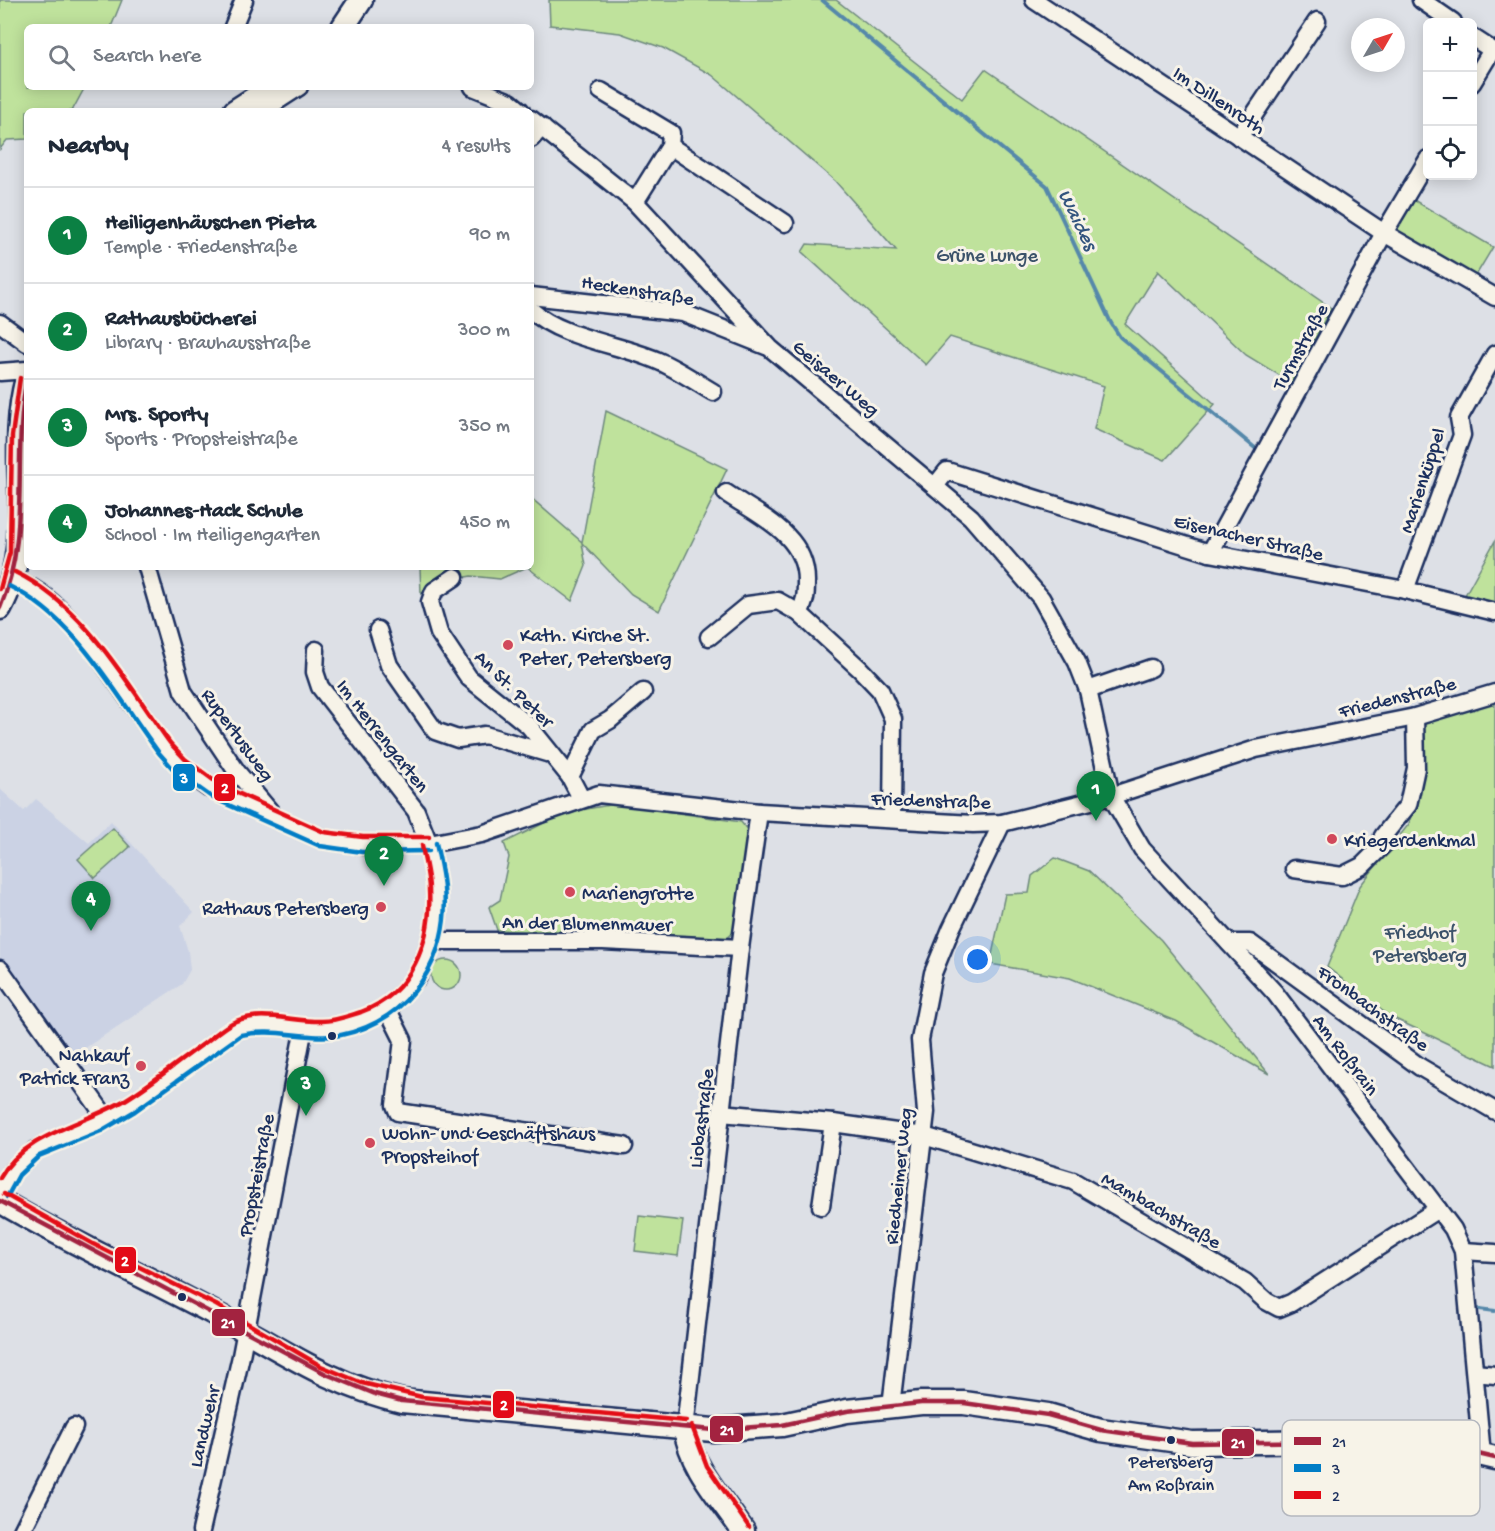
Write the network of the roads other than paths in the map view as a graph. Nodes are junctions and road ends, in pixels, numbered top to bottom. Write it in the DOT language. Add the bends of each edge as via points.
graph roads {
  1 [pos="244,0"];
  2 [pos="361,0"];
  3 [pos="1034,0"];
  4 [pos="1421,0"];
  5 [pos="1447,18"];
  6 [pos="1317,21"];
  7 [pos="234,24"];
  8 [pos="345,24"];
  9 [pos="1477,40"];
  10 [pos="1477,76"];
  11 [pos="267,90"];
  12 [pos="294,90"];
  13 [pos="480,90"];
  14 [pos="601,91"];
  15 [pos="240,108"];
  16 [pos="267,108"];
  17 [pos="517,108"];
  18 [pos="535,128"];
  19 [pos="1239,137"];
  20 [pos="670,146"];
  21 [pos="1423,167"];
  22 [pos="635,202"];
  23 [pos="785,224"];
  24 [pos="1384,233"];
  25 [pos="534,296"];
  26 [pos="1495,297"];
  27 [pos="534,313"];
  28 [pos="0,323"];
  29 [pos="24,341"];
  30 [pos="770,348"];
  31 [pos="1495,354"];
  32 [pos="24,370"];
  33 [pos="0,372"];
  34 [pos="24,391"];
  35 [pos="713,392"];
  36 [pos="935,486"];
  37 [pos="726,492"];
  38 [pos="23,508"];
  39 [pos="1210,553"];
  40 [pos="148,570"];
  41 [pos="455,578"];
  42 [pos="12,579"];
  43 [pos="1405,590"];
  44 [pos="0,608"];
  45 [pos="800,612"];
  46 [pos="1495,612"];
  47 [pos="378,630"];
  48 [pos="709,637"];
  49 [pos="316,650"];
  50 [pos="1151,668"];
  51 [pos="1088,690"];
  52 [pos="643,692"];
  53 [pos="1495,693"];
  54 [pos="1415,717"];
  55 [pos="550,754"];
  56 [pos="570,777"];
  57 [pos="1111,796"];
  58 [pos="581,798"];
  59 [pos="759,812"];
  60 [pos="276,818"];
  61 [pos="892,818"];
  62 [pos="1002,823"];
  63 [pos="429,844"];
  64 [pos="1294,869"];
  65 [pos="433,940"];
  66 [pos="1229,943"];
  67 [pos="740,948"];
  68 [pos="0,969"];
  69 [pos="387,1008"];
  70 [pos="304,1027"];
  71 [pos="1495,1111"];
  72 [pos="721,1113"];
  73 [pos="107,1119"];
  74 [pos="832,1123"];
  75 [pos="924,1136"];
  76 [pos="624,1146"];
  77 [pos="0,1193"];
  78 [pos="0,1201"];
  79 [pos="821,1206"];
  80 [pos="1438,1209"];
  81 [pos="1463,1251"];
  82 [pos="1495,1252"];
  83 [pos="245,1331"];
  84 [pos="1475,1373"];
  85 [pos="1495,1375"];
  86 [pos="891,1406"];
  87 [pos="74,1427"];
  88 [pos="685,1428"];
  89 [pos="1282,1442"];
  90 [pos="1489,1457"];
  91 [pos="22,1531"];
  92 [pos="201,1531"];
  93 [pos="743,1531"];
  1 -- 7 [label="street"];
  2 -- 8 [label="street"];
  3 -- 19 [label="street, Im Dillenroth"];
  4 -- 5 [label="street"];
  6 -- 19 [label="street"];
  9 -- 10 [label="street" via="1492,50"];
  11 -- 15 [label="street"];
  12 -- 16 [label="street"];
  13 -- 17 [label="street"];
  14 -- 20 [label="street" via="671,132"];
  18 -- 22 [label="street, Geisaer Weg"];
  19 -- 24 [label="street, Im Dillenroth"];
  20 -- 22 [label="street"];
  20 -- 23 [label="street"];
  21 -- 24 [label="street, Turmstraße"];
  22 -- 30 [label="street, Geisaer Weg"];
  24 -- 26 [label="street"];
  24 -- 39 [label="street, Turmstraße"];
  25 -- 30 [label="street, Heckenstraße" via="683,314"];
  27 -- 35 [label="street" via="558,327 657,360"];
  28 -- 29 [label="street"];
  30 -- 36 [label="street, Geisaer Weg"];
  31 -- 43 [label="street, Marienküppel" via="1459,418 1462,435"];
  32 -- 33 [label="street"];
  34 -- 38 [label="street"];
  36 -- 39 [label="street, Eisenacher Straße" via="947,471"];
  36 -- 51 [label="street, Geisaer Weg" via="971,517 1041,598"];
  37 -- 45 [label="street" via="794,540 806,567 806,601"];
  38 -- 42 [label="street"];
  39 -- 43 [label="street, Eisenacher Straße"];
  40 -- 60 [label="street, Rupertusweg" via="183,691 237,772"];
  41 -- 55 [label="street, An St. Peter" via="434,591 430,602 439,633 469,678 529,726"];
  42 -- 44 [label="street"];
  42 -- 60 [label="street, Friedenstraße" via="40,593 62,612 177,765 207,788"];
  43 -- 46 [label="street, Eisenacher Straße"];
  45 -- 48 [label="street" via="778,601 748,605"];
  45 -- 61 [label="street" via="880,690 888,704 893,719"];
  47 -- 55 [label="street" via="389,665 435,731 458,739 485,735"];
  49 -- 63 [label="street, Im Herrengarten" via="315,672 320,687 416,812"];
  50 -- 51 [label="street"];
  51 -- 57 [label="street, Geisaer Weg"];
  52 -- 56 [label="street" via="593,730"];
  53 -- 54 [label="street, Friedenstraße"];
  54 -- 57 [label="street, Friedenstraße" via="1256,749"];
  54 -- 64 [label="street" via="1416,768 1408,805 1383,836 1387,841 1362,866 1342,876"];
  55 -- 56 [label="street, An St. Peter"];
  56 -- 58 [label="street, An St. Peter"];
  57 -- 62 [label="street, Friedenstraße"];
  57 -- 66 [label="street, Am Roßrain" via="1142,849"];
  58 -- 59 [label="street, Friedenstraße" via="617,794"];
  58 -- 63 [label="street, Friedenstraße" via="482,834"];
  59 -- 61 [label="street, Friedenstraße"];
  59 -- 67 [label="street, Liobastraße"];
  60 -- 63 [label="street, Friedenstraße" via="341,844"];
  61 -- 62 [label="street, Friedenstraße" via="973,825"];
  62 -- 75 [label="street, Riedheimer Weg" via="933,974 918,1050 926,1099"];
  63 -- 65 [label="street, Im Herrengarten" via="437,890"];
  65 -- 67 [label="street, An der Blumenmauer" via="603,941"];
  65 -- 69 [label="street, Im Herrengarten" via="418,977"];
  66 -- 71 [label="street, Fronbachstraße" via="1250,943 1420,1067"];
  66 -- 80 [label="street, Am Roßrain" via="1275,993"];
  67 -- 72 [label="street, Liobastraße"];
  68 -- 73 [label="street"];
  69 -- 70 [label="street, Im Herrengarten" via="353,1024"];
  69 -- 76 [label="street" via="403,1040 395,1105 398,1112"];
  70 -- 73 [label="street, Im Herrengarten" via="260,1023 238,1028"];
  70 -- 83 [label="street, Propsteistraße"];
  72 -- 74 [label="street, Mambachstraße"];
  72 -- 88 [label="street, Liobastraße"];
  73 -- 77 [label="street, Im Herrengarten" via="35,1150 13,1170"];
  74 -- 75 [label="street, Mambachstraße"];
  74 -- 79 [label="street"];
  75 -- 80 [label="street, Mambachstraße" via="1073,1181 1245,1282 1279,1308"];
  75 -- 86 [label="street, Riedheimer Weg"];
  78 -- 83 [label="street"];
  80 -- 81 [label="street, Am Roßrain"];
  81 -- 82 [label="street"];
  81 -- 84 [label="street, Am Roßrain"];
  83 -- 88 [label="street" via="336,1382 402,1401"];
  83 -- 92 [label="street, Landwehr"];
  84 -- 85 [label="street"];
  84 -- 90 [label="street, Am Roßrain"];
  86 -- 88 [label="street" via="782,1425"];
  86 -- 89 [label="street" via="945,1402 984,1405 1048,1415 1101,1430 1192,1443"];
  87 -- 91 [label="street"];
  88 -- 93 [label="street" via="700,1469"];
}
